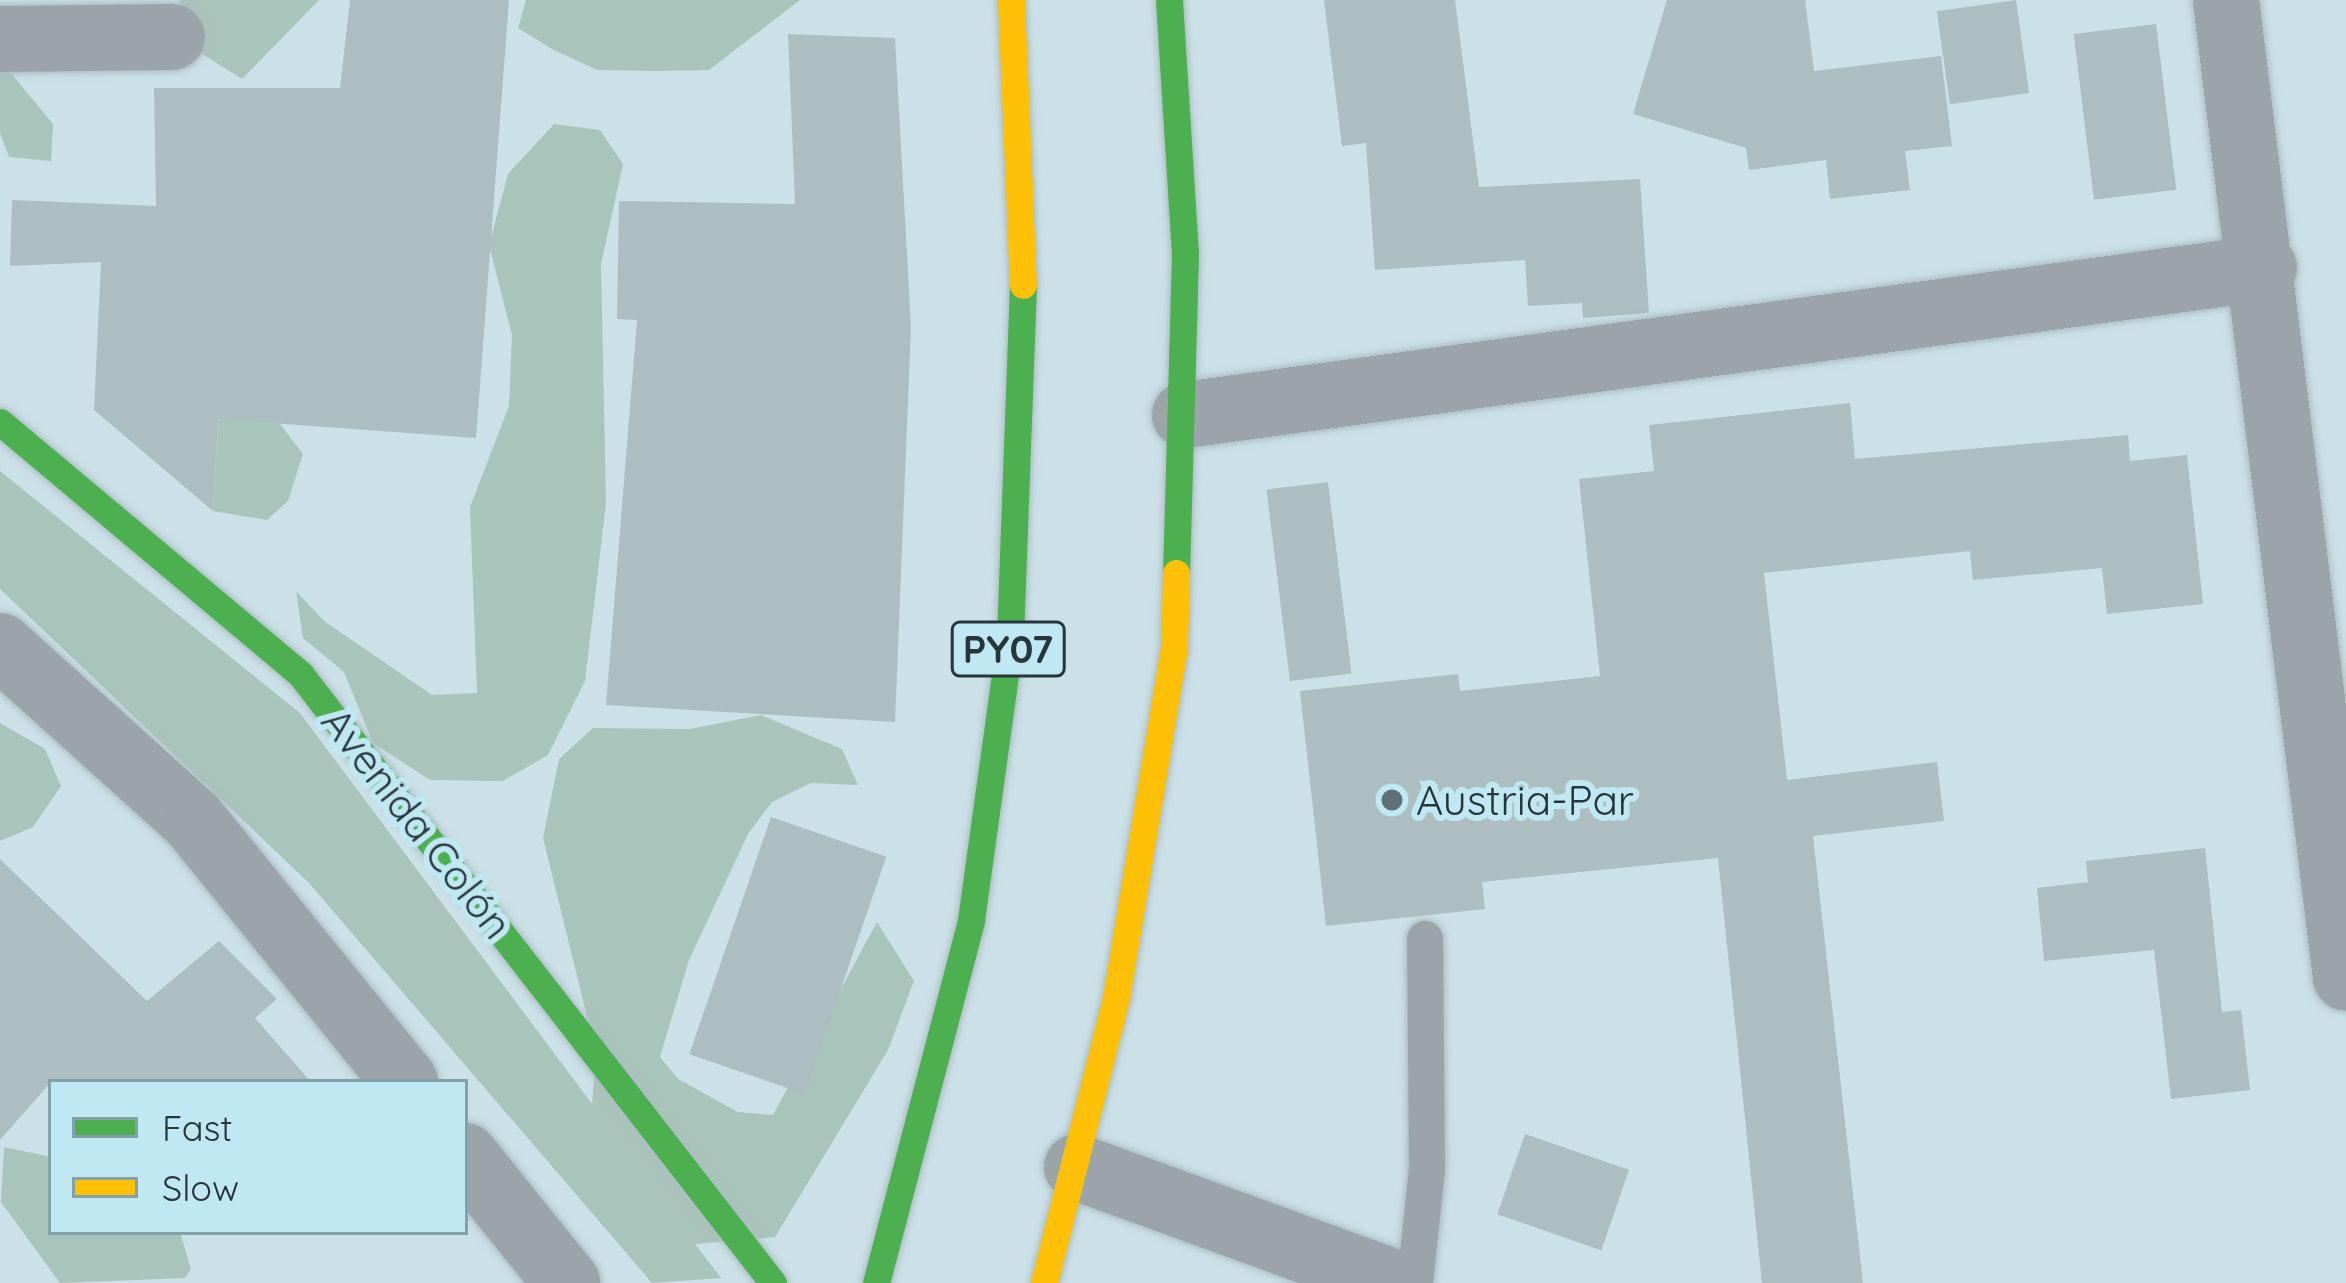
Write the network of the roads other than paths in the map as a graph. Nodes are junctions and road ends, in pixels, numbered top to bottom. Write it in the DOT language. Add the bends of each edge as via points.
graph roads {
  1 [pos="1011,0"];
  2 [pos="1168,0"];
  3 [pos="2226,0"];
  4 [pos="172,37"];
  5 [pos="0,39"];
  6 [pos="2264,268"];
  7 [pos="1185,416"];
  8 [pos="0,422"];
  9 [pos="0,646"];
  10 [pos="2339,844"];
  11 [pos="1425,939"];
  12 [pos="2346,978"];
  13 [pos="403,1079"];
  14 [pos="468,1160"];
  15 [pos="1076,1167"];
  16 [pos="567,1283"];
  17 [pos="773,1283"];
  18 [pos="876,1283"];
  19 [pos="1044,1283"];
  20 [pos="1395,1283"];
  21 [pos="1415,1283"];
  1 -- 18 [label="main road, PY07" via="1024,268 1010,638 971,920"];
  2 -- 7 [label="main road" via="1180,108"];
  3 -- 6 [label="street"];
  4 -- 5 [label="street"];
  6 -- 7 [label="street"];
  6 -- 10 [label="street"];
  7 -- 15 [label="main road" via="1174,646 1152,813"];
  8 -- 17 [label="main road, Avenida Colón" via="302,675"];
  9 -- 13 [label="street" via="193,820"];
  10 -- 12 [label="street"];
  11 -- 21 [label="lane" via="1427,1168"];
  14 -- 16 [label="street"];
  15 -- 19 [label="main road"];
  15 -- 20 [label="street"];
}
